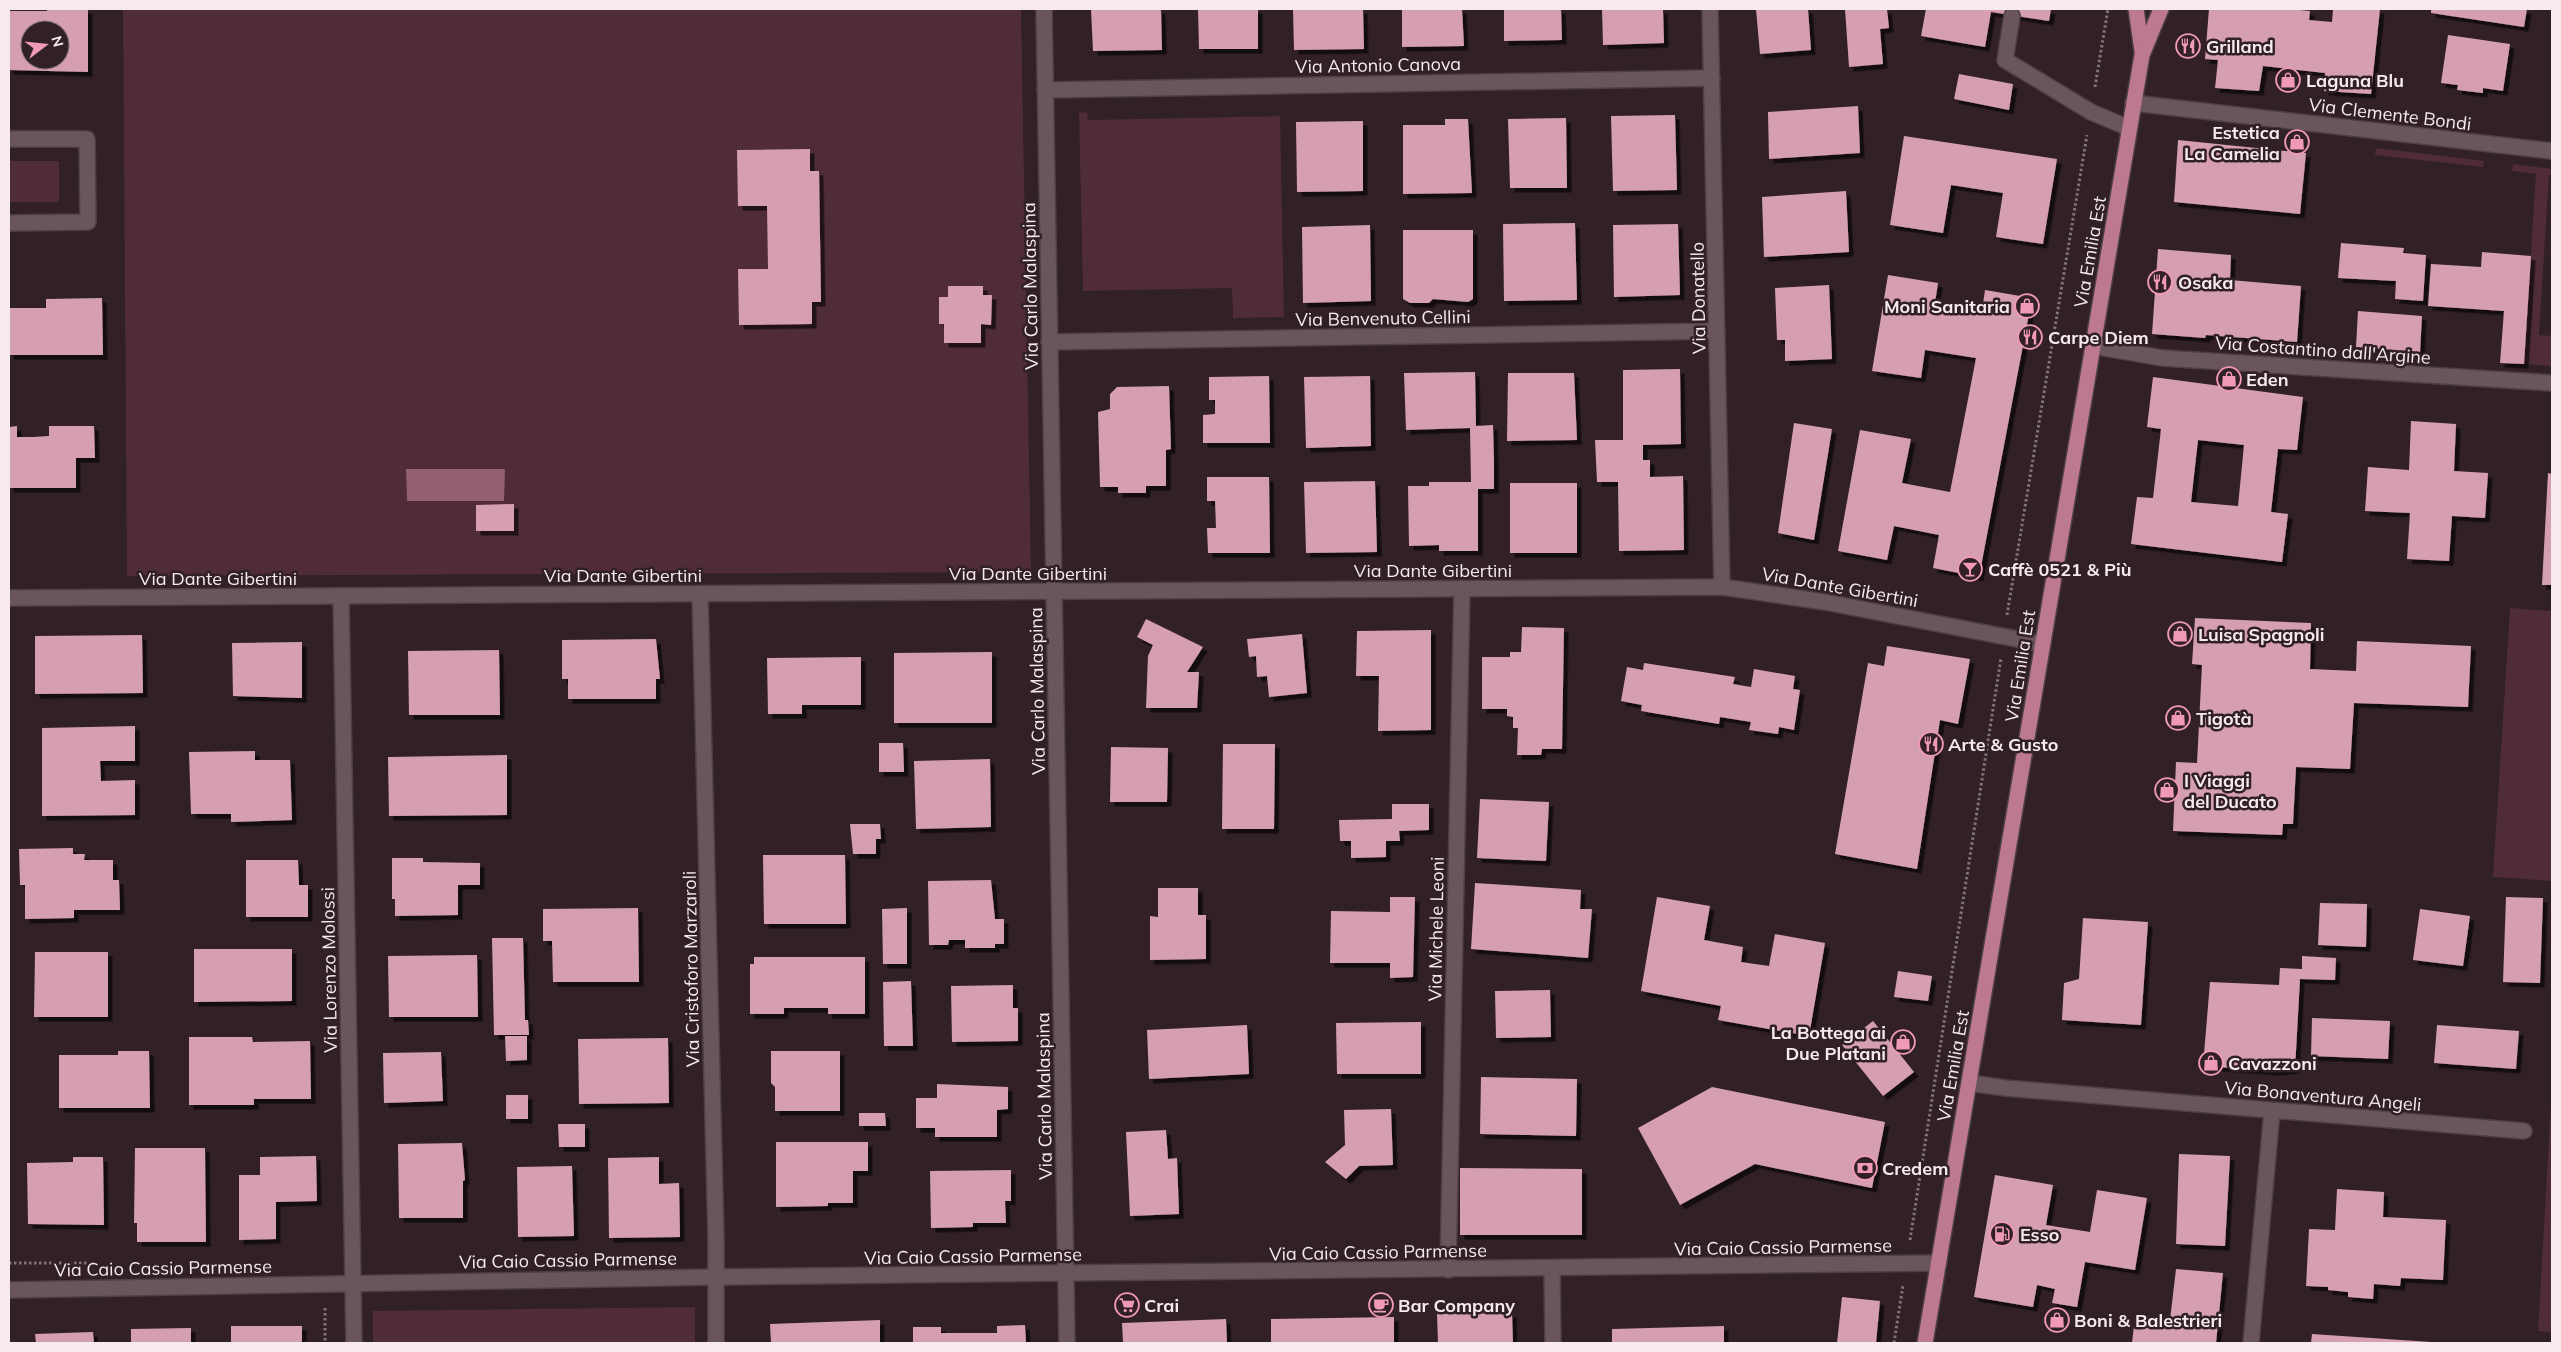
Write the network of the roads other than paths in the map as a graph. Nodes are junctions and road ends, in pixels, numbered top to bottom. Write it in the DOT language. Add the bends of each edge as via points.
graph roads {
  1 [pos="1044,9"];
  2 [pos="1710,9"];
  3 [pos="2136,9"];
  4 [pos="2161,9"];
  5 [pos="2012,16"];
  6 [pos="2142,55"];
  7 [pos="1712,78"];
  8 [pos="1045,90"];
  9 [pos="2134,103"];
  10 [pos="2130,128"];
  11 [pos="9,140"];
  12 [pos="2552,152"];
  13 [pos="9,223"];
  14 [pos="1717,331"];
  15 [pos="1049,342"];
  16 [pos="2093,346"];
  17 [pos="2552,384"];
  18 [pos="1722,587"];
  19 [pos="1462,588"];
  20 [pos="1054,592"];
  21 [pos="700,594"];
  22 [pos="341,596"];
  23 [pos="9,598"];
  24 [pos="2043,644"];
  25 [pos="1969,1083"];
  26 [pos="2272,1111"];
  27 [pos="2524,1131"];
  28 [pos="1938,1264"];
  29 [pos="1552,1269"];
  30 [pos="1448,1270"];
  31 [pos="1066,1274"];
  32 [pos="716,1277"];
  33 [pos="353,1282"];
  34 [pos="9,1290"];
  35 [pos="354,1343"];
  36 [pos="716,1343"];
  37 [pos="1067,1343"];
  38 [pos="1553,1343"];
  39 [pos="1925,1343"];
  40 [pos="2251,1343"];
  1 -- 8 [label="street, Via Carlo Malaspina"];
  2 -- 7 [label="street, Via Donatello"];
  3 -- 6 [label="main road, Via Emilia Est"];
  4 -- 6 [label="main road, Via Emilia Est"];
  5 -- 10 [label="street" via="2005,60 2091,112"];
  6 -- 9 [label="main road, Via Emilia Est"];
  7 -- 8 [label="street, Via Antonio Canova"];
  7 -- 14 [label="street, Via Donatello"];
  8 -- 15 [label="street, Via Carlo Malaspina"];
  9 -- 10 [label="main road, Via Emilia Est"];
  9 -- 12 [label="street, Via Clemente Bondi"];
  10 -- 16 [label="main road, Via Emilia Est"];
  11 -- 13 [label="street" via="87,140 88,222"];
  14 -- 15 [label="street, Via Benvenuto Cellini"];
  14 -- 18 [label="street, Via Donatello"];
  15 -- 20 [label="street, Via Carlo Malaspina"];
  16 -- 17 [label="street, Via Costantino dall'Argine" via="2162,358"];
  16 -- 24 [label="main road, Via Emilia Est"];
  18 -- 19 [label="street, Via Dante Gibertini"];
  18 -- 24 [label="street, Via Dante Gibertini" via="1825,602"];
  19 -- 20 [label="street, Via Dante Gibertini"];
  19 -- 30 [label="street, Via Michele Leoni"];
  20 -- 21 [label="street, Via Dante Gibertini"];
  20 -- 31 [label="street, Via Carlo Malaspina"];
  21 -- 22 [label="street, Via Dante Gibertini"];
  21 -- 32 [label="street, Via Cristoforo Marzaroli"];
  22 -- 23 [label="street, Via Dante Gibertini"];
  22 -- 33 [label="street, Via Lorenzo Molossi"];
  24 -- 25 [label="main road, Via Emilia Est"];
  25 -- 26 [label="street, Via Bonaventura Angeli"];
  25 -- 28 [label="main road, Via Emilia Est"];
  26 -- 27 [label="street, Via Bonaventura Angeli"];
  26 -- 40 [label="street"];
  28 -- 29 [label="street, Via Caio Cassio Parmense"];
  28 -- 39 [label="main road, Via Emilia Est"];
  29 -- 30 [label="street, Via Caio Cassio Parmense"];
  29 -- 38 [label="street"];
  30 -- 31 [label="street, Via Caio Cassio Parmense"];
  31 -- 32 [label="street, Via Caio Cassio Parmense"];
  31 -- 37 [label="street, Via Carlo Malaspina"];
  32 -- 33 [label="street, Via Caio Cassio Parmense"];
  32 -- 36 [label="street, Via Cristoforo Marzaroli"];
  33 -- 34 [label="street, Via Caio Cassio Parmense"];
  33 -- 35 [label="street, Via Lorenzo Molossi"];
}
